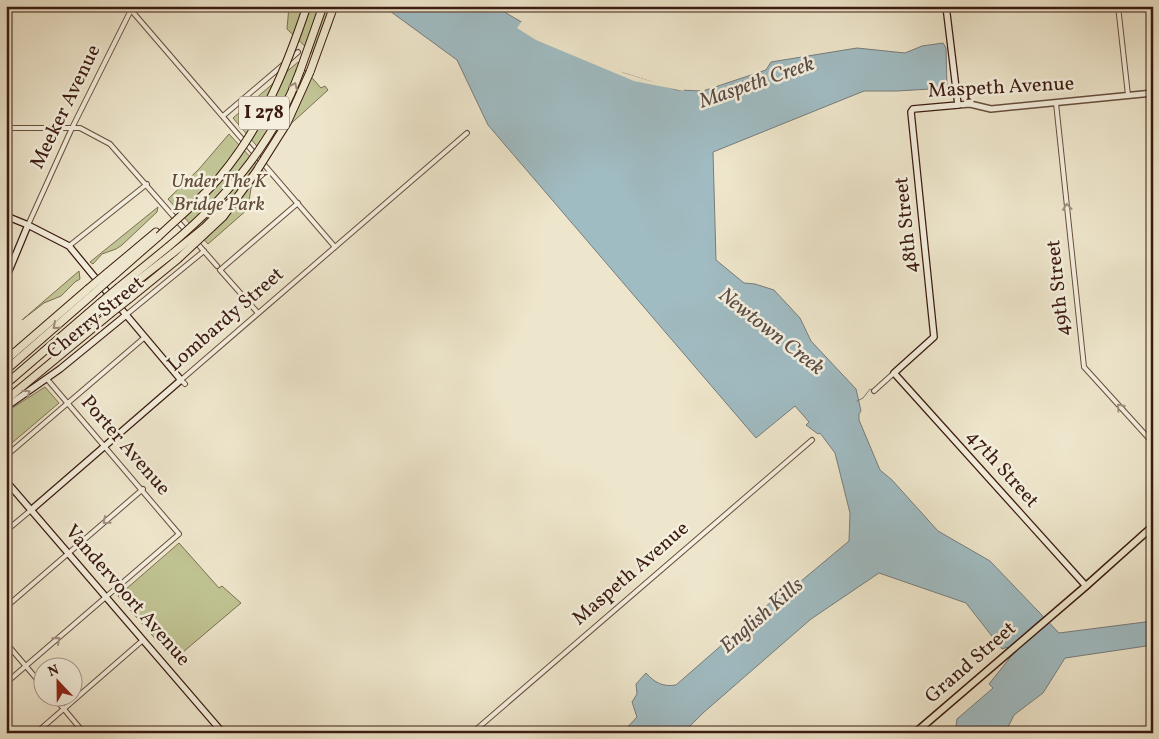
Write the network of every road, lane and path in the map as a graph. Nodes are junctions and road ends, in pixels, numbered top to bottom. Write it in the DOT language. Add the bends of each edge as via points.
graph roads {
  1 [pos="307,6"];
  2 [pos="323,6"];
  3 [pos="334,6"];
  4 [pos="946,6"];
  5 [pos="1118,6"];
  6 [pos="132,8"];
  7 [pos="298,52"];
  8 [pos="1153,93"];
  9 [pos="1128,95"];
  10 [pos="1056,103"];
  11 [pos="958,105"];
  12 [pos="912,110"];
  13 [pos="223,116"];
  14 [pos="6,128"];
  15 [pos="72,128"];
  16 [pos="467,133"];
  17 [pos="277,145"];
  18 [pos="260,160"];
  19 [pos="147,184"];
  20 [pos="298,203"];
  21 [pos="6,216"];
  22 [pos="28,225"];
  23 [pos="69,246"];
  24 [pos="335,247"];
  25 [pos="204,251"];
  26 [pos="175,256"];
  27 [pos="217,266"];
  28 [pos="6,278"];
  29 [pos="121,290"];
  30 [pos="91,291"];
  31 [pos="258,313"];
  32 [pos="126,315"];
  33 [pos="145,337"];
  34 [pos="7,359"];
  35 [pos="6,370"];
  36 [pos="894,373"];
  37 [pos="47,379"];
  38 [pos="183,382"];
  39 [pos="6,384"];
  40 [pos="874,390"];
  41 [pos="6,400"];
  42 [pos="68,403"];
  43 [pos="6,407"];
  44 [pos="812,440"];
  45 [pos="1153,443"];
  46 [pos="105,446"];
  47 [pos="6,456"];
  48 [pos="6,481"];
  49 [pos="143,490"];
  50 [pos="31,510"];
  51 [pos="1153,526"];
  52 [pos="6,531"];
  53 [pos="68,553"];
  54 [pos="1086,586"];
  55 [pos="106,597"];
  56 [pos="6,607"];
  57 [pos="143,640"];
  58 [pos="6,643"];
  59 [pos="26,666"];
  60 [pos="32,673"];
  61 [pos="6,683"];
  62 [pos="61,706"];
  63 [pos="64,709"];
  64 [pos="218,727"];
  65 [pos="36,733"];
  66 [pos="84,733"];
  67 [pos="211,733"];
  68 [pos="223,733"];
  69 [pos="472,733"];
  70 [pos="915,733"];
  1 -- 30 [label="highway, I 278, bridge" via="286,66 265,112 236,157 194,204"];
  29 -- 2 [label="highway, I 278, one-way, bridge" via="220,200 262,145 294,84"];
  3 -- 26 [label="highway, I 278, bridge" via="292,115 267,156 229,210"];
  4 -- 11 [label="main road"];
  5 -- 9 [label="street"];
  6 -- 13 [label="street"];
  6 -- 15 [label="street, Meeker Avenue"];
  7 -- 13 [label="street"];
  8 -- 9 [label="street, Maspeth Avenue"];
  9 -- 10 [label="street, Maspeth Avenue"];
  10 -- 11 [label="street, Maspeth Avenue" via="991,109"];
  45 -- 10 [label="street, 49th Street, one-way" via="1084,367"];
  11 -- 12 [label="main road, Maspeth Avenue"];
  12 -- 36 [label="main road, 48th Street" via="934,337"];
  13 -- 18 [label="street"];
  14 -- 15 [label="street"];
  15 -- 19 [label="street" via="80,128 110,144"];
  15 -- 22 [label="street, Meeker Avenue"];
  16 -- 24 [label="street, Lombardy Street"];
  17 -- 18 [label="street"];
  18 -- 20 [label="street"];
  19 -- 23 [label="street"];
  19 -- 25 [label="street"];
  20 -- 24 [label="street"];
  20 -- 31 [label="street" via="220,270"];
  21 -- 22 [label="main road"];
  22 -- 23 [label="main road"];
  22 -- 28 [label="main road, Meeker Avenue"];
  23 -- 32 [label="main road"];
  24 -- 31 [label="street, Lombardy Street"];
  25 -- 27 [label="street"];
  25 -- 32 [label="street, Cherry Street"];
  26 -- 29 [label="highway, I 278"];
  26 -- 41 [label="highway, bridge"];
  29 -- 39 [label="highway, I 278, bridge" via="80,327 61,338"];
  30 -- 34 [label="highway"];
  30 -- 35 [label="highway, I 278, one-way"];
  31 -- 38 [label="street, Lombardy Street"];
  32 -- 33 [label="main road"];
  32 -- 37 [label="main road, Cherry Street"];
  33 -- 38 [label="main road"];
  33 -- 42 [label="street"];
  36 -- 40 [label="street"];
  36 -- 54 [label="main road, 47th Street"];
  37 -- 42 [label="street, Porter Avenue"];
  43 -- 37 [label="main road, Cherry Street, one-way"];
  38 -- 46 [label="main road, Lombardy Street"];
  42 -- 46 [label="street, Porter Avenue"];
  42 -- 47 [label="street"];
  44 -- 69 [label="street, Maspeth Avenue"];
  46 -- 49 [label="street, Porter Avenue"];
  46 -- 50 [label="main road, Lombardy Street"];
  48 -- 50 [label="main road, Vandervoort Avenue"];
  49 -- 53 [label="street, one-way"];
  49 -- 55 [label="street, Porter Avenue" via="179,534"];
  50 -- 52 [label="street, Lombardy Street"];
  50 -- 53 [label="main road, Vandervoort Avenue"];
  51 -- 54 [label="main road, Grand Street"];
  53 -- 55 [label="main road, Vandervoort Avenue"];
  53 -- 56 [label="street"];
  54 -- 70 [label="main road, Grand Street"];
  55 -- 57 [label="main road, Vandervoort Avenue"];
  59 -- 55 [label="street, one-way"];
  57 -- 63 [label="street"];
  57 -- 64 [label="main road, Vandervoort Avenue"];
  58 -- 59 [label="street"];
  59 -- 60 [label="street"];
  59 -- 61 [label="street"];
  62 -- 63 [label="street"];
  63 -- 65 [label="street"];
  63 -- 66 [label="street"];
  64 -- 67 [label="street"];
  64 -- 68 [label="main road, Vandervoort Avenue"];
}
